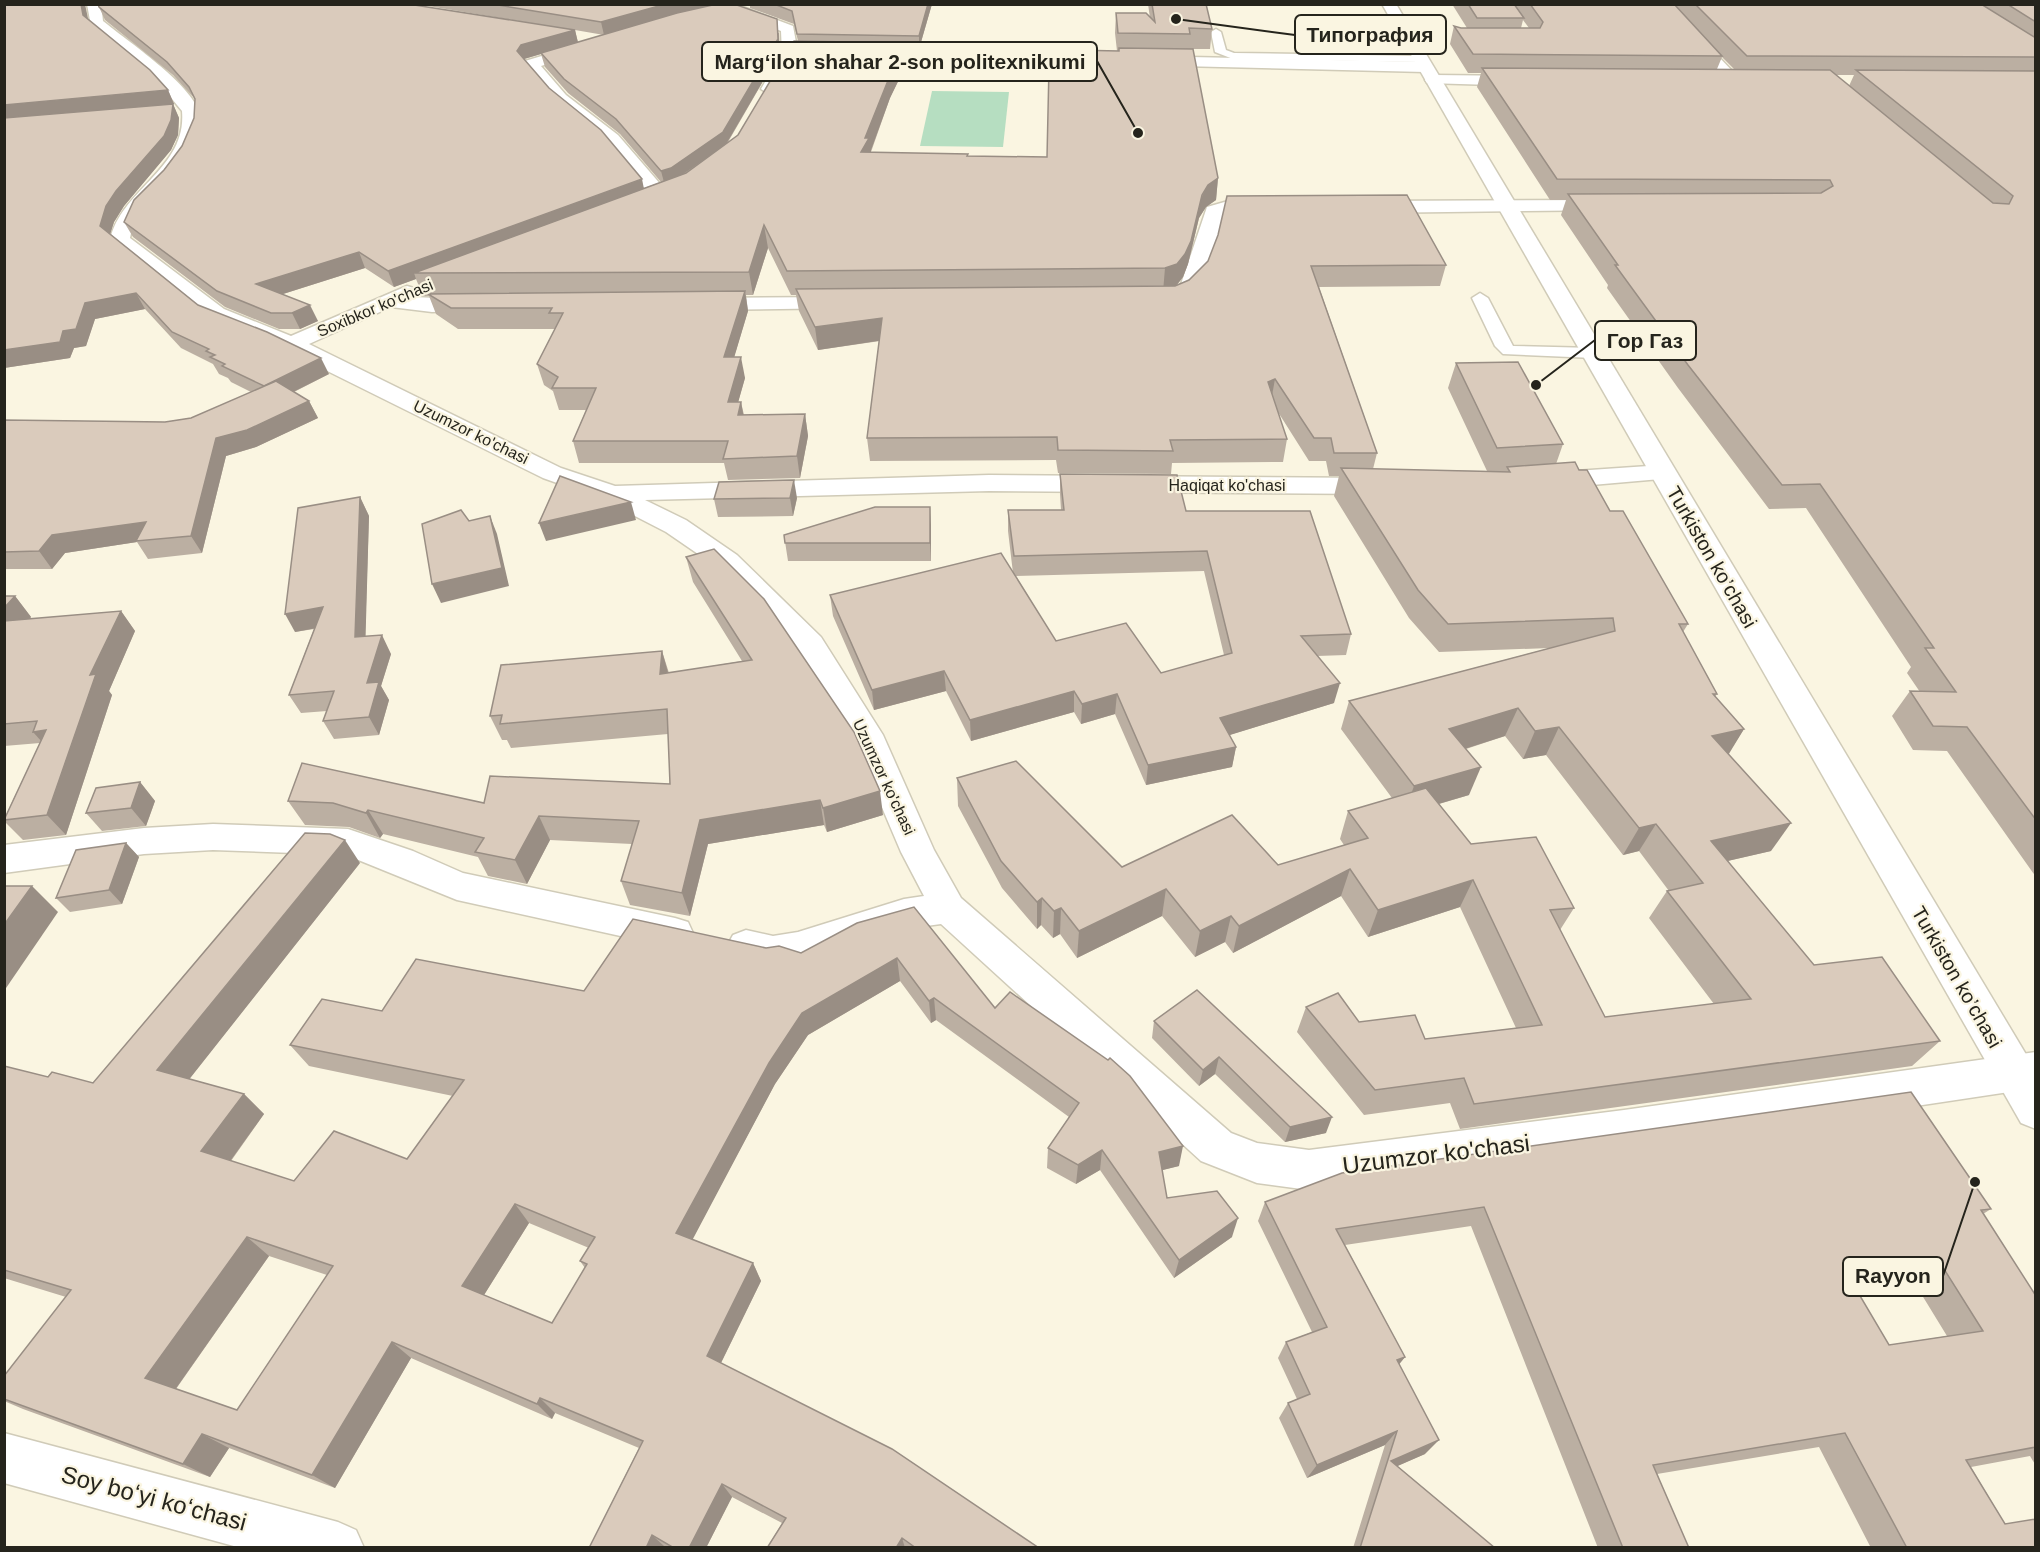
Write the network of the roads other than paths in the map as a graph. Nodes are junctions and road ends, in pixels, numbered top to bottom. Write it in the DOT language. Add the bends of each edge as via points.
graph roads {
  1 [pos="94,4"];
  2 [pos="746,4"];
  3 [pos="1389,4"];
  4 [pos="1660,4"];
  5 [pos="717,9"];
  6 [pos="1216,32"];
  7 [pos="574,36"];
  8 [pos="849,54"];
  9 [pos="1426,68"];
  10 [pos="1538,81"];
  11 [pos="1711,82"];
  12 [pos="762,102"];
  13 [pos="682,189"];
  14 [pos="661,197"];
  15 [pos="640,205"];
  16 [pos="1509,206"];
  17 [pos="1625,206"];
  18 [pos="1286,207"];
  19 [pos="1345,207"];
  20 [pos="429,284"];
  21 [pos="1480,298"];
  22 [pos="387,300"];
  23 [pos="1139,300"];
  24 [pos="863,302"];
  25 [pos="683,304"];
  26 [pos="492,305"];
  27 [pos="291,344"];
  28 [pos="1594,353"];
  29 [pos="1663,473"];
  30 [pos="1526,482"];
  31 [pos="1399,486"];
  32 [pos="611,493"];
  33 [pos="4,859"];
  34 [pos="948,908"];
  35 [pos="2025,1073"];
  36 [pos="2036,1110"];
  37 [pos="4,1458"];
  38 [pos="338,1548"];
  1 -- 27 [label="street, Uzumzor ko'chasi" via="96,23 182,97 178,111 189,139 163,181 130,210 122,224 120,240 216,314"];
  2 -- 5 [label="street"];
  3 -- 9 [label="street, Turkiston ko’chasi"];
  4 -- 11 [label="street" via="1740,82"];
  5 -- 12 [label="street" via="788,29 795,53"];
  6 -- 9 [label="lane" via="1221,52 1233,56"];
  7 -- 14 [label="street" via="597,42 531,64 561,98 612,139"];
  8 -- 9 [label="street"];
  9 -- 10 [label="street"];
  9 -- 16 [label="street, Turkiston ko’chasi"];
  13 -- 14 [label="street"];
  14 -- 15 [label="street"];
  16 -- 17 [label="street"];
  16 -- 19 [label="street"];
  16 -- 28 [label="street, Turkiston ko’chasi"];
  18 -- 23 [label="street" via="1217,208 1207,245 1186,292 1179,298"];
  20 -- 22 [label="street, Soxibkor ko'chasi"];
  21 -- 28 [label="lane" via="1509,351"];
  22 -- 26 [label="street" via="432,306"];
  22 -- 27 [label="street, Soxibkor ko'chasi"];
  24 -- 25 [label="street"];
  27 -- 32 [label="street, Uzumzor ko'chasi" via="552,472"];
  28 -- 29 [label="street, Turkiston ko’chasi"];
  29 -- 30 [label="street"];
  29 -- 35 [label="street, Turkiston ko’chasi"];
  31 -- 32 [label="street, Haqiqat ko'chasi" via="989,483"];
  32 -- 34 [label="street, Uzumzor ko'chasi" via="676,526 728,561 810,644 867,735 918,852"];
  33 -- 34 [label="street" via="144,841 213,837 348,842 457,886 773,952 798,948 904,914"];
  34 -- 35 [label="street, Uzumzor ko'chasi" via="1216,1147 1257,1163 1309,1170"];
  35 -- 36 [label="street, Turkiston ko’chasi"];
  37 -- 38 [label="street, Soy boʻyi koʻchasi"];
}
